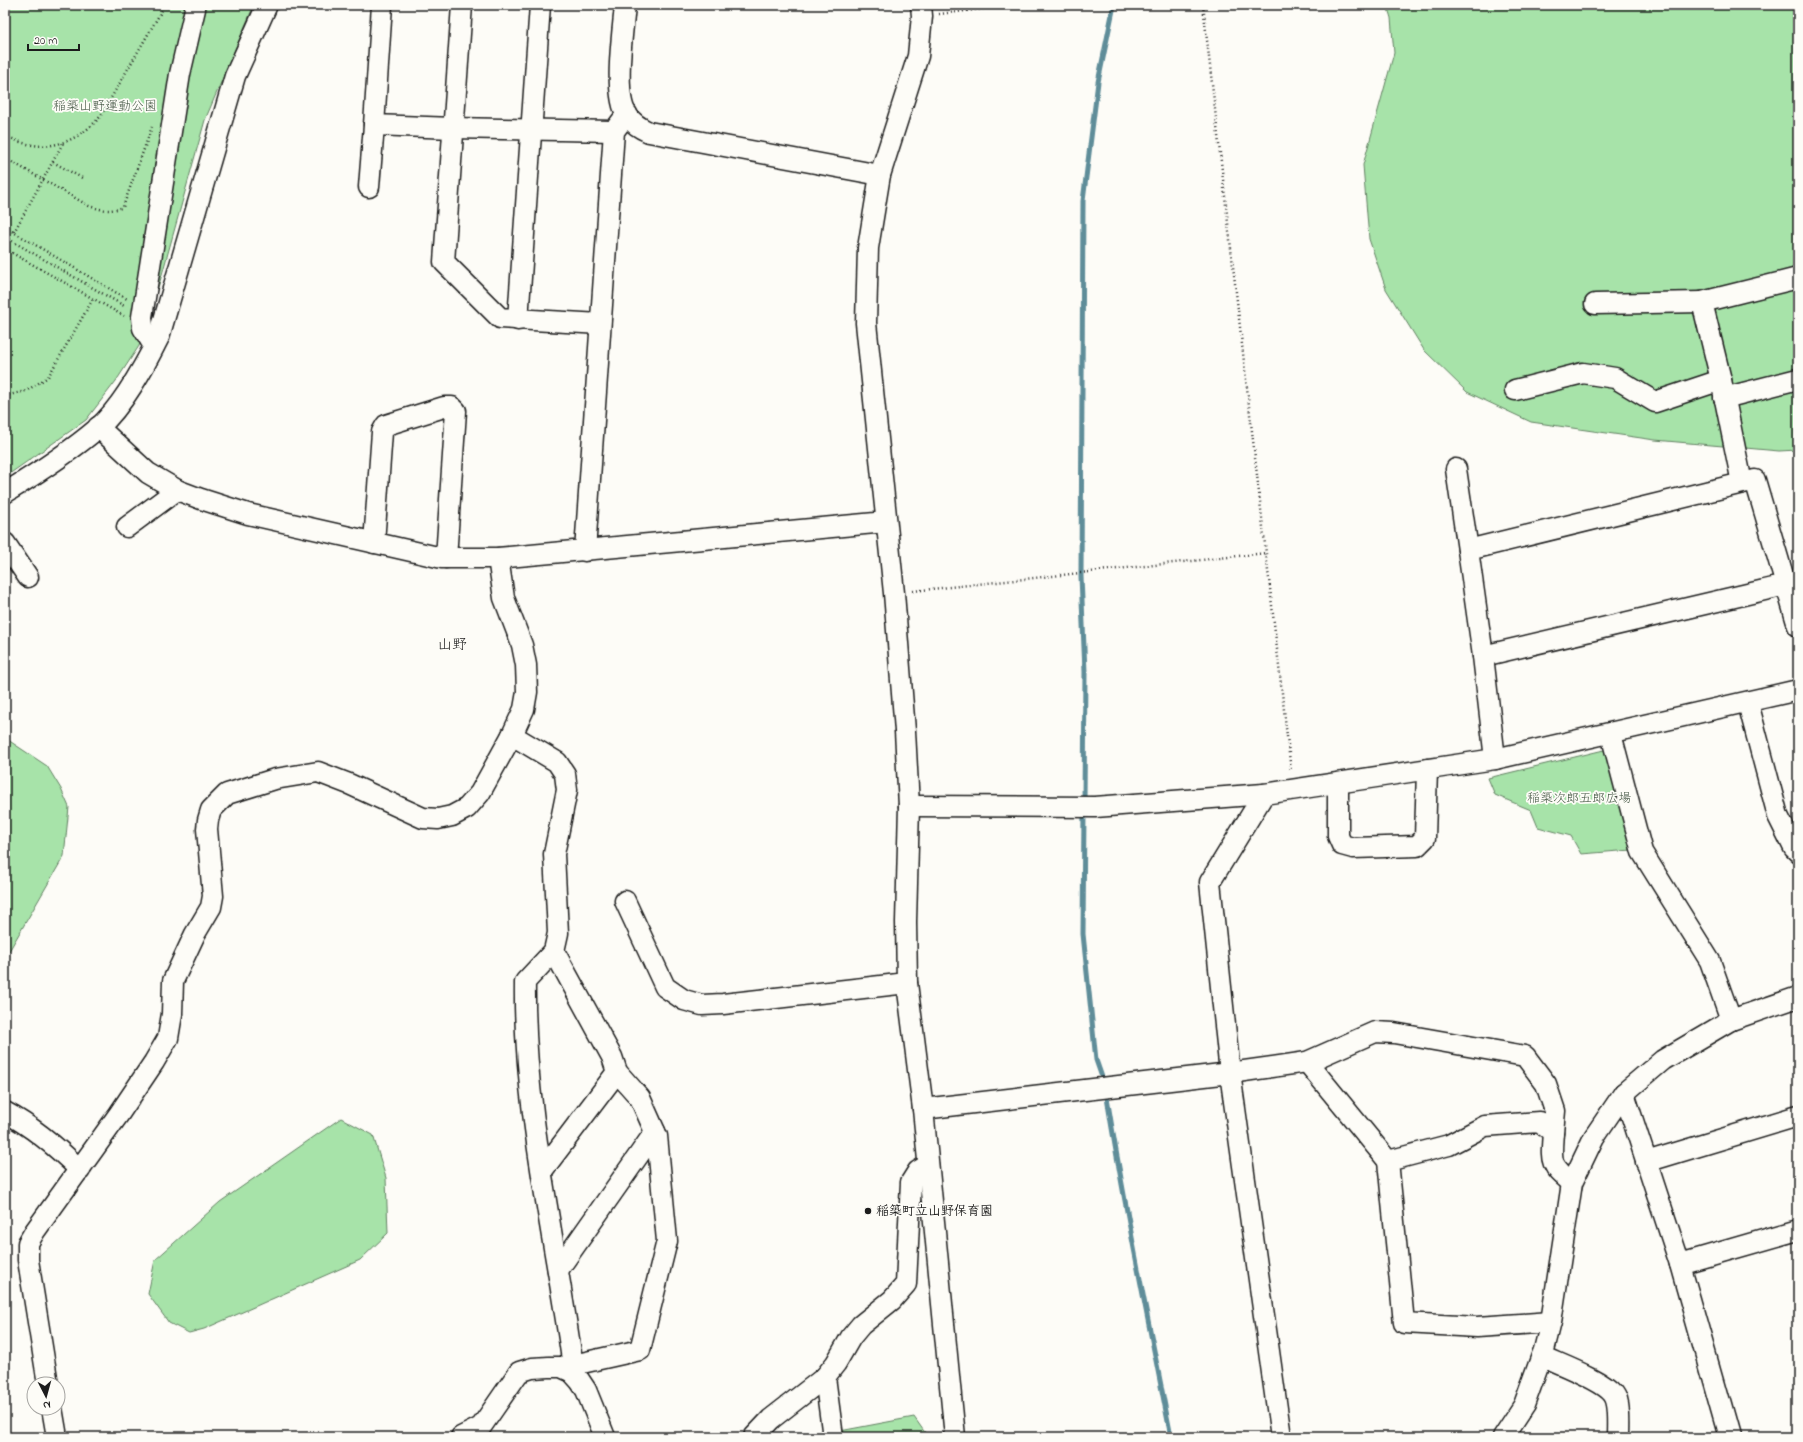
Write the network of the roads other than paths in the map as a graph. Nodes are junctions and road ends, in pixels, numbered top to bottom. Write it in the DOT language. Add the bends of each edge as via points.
graph roads {
  1 [pos="268,5"];
  2 [pos="382,5"];
  3 [pos="462,5"];
  4 [pos="540,5"];
  5 [pos="626,5"];
  6 [pos="195,9"];
  7 [pos="922,10"];
  8 [pos="626,114"];
  9 [pos="374,125"];
  10 [pos="453,128"];
  11 [pos="530,129"];
  12 [pos="614,131"];
  13 [pos="880,175"];
  14 [pos="369,187"];
  15 [pos="1798,278"];
  16 [pos="1702,302"];
  17 [pos="1595,304"];
  18 [pos="518,320"];
  19 [pos="600,324"];
  20 [pos="154,346"];
  21 [pos="1798,379"];
  22 [pos="1722,389"];
  23 [pos="1514,390"];
  24 [pos="98,427"];
  25 [pos="1456,469"];
  26 [pos="1742,483"];
  27 [pos="177,490"];
  28 [pos="5,493"];
  29 [pos="886,522"];
  30 [pos="127,527"];
  31 [pos="5,542"];
  32 [pos="374,542"];
  33 [pos="1468,550"];
  34 [pos="585,551"];
  35 [pos="446,558"];
  36 [pos="498,558"];
  37 [pos="28,577"];
  38 [pos="1786,585"];
  39 [pos="1798,626"];
  40 [pos="1483,656"];
  41 [pos="1798,690"];
  42 [pos="1748,703"];
  43 [pos="1611,734"];
  44 [pos="512,735"];
  45 [pos="1495,759"];
  46 [pos="1427,769"];
  47 [pos="1338,783"];
  48 [pos="1264,794"];
  49 [pos="909,806"];
  50 [pos="1798,852"];
  51 [pos="625,901"];
  52 [pos="554,950"];
  53 [pos="907,983"];
  54 [pos="1798,997"];
  55 [pos="1731,1020"];
  56 [pos="1307,1062"];
  57 [pos="617,1072"];
  58 [pos="1230,1073"];
  59 [pos="1624,1093"];
  60 [pos="923,1109"];
  61 [pos="5,1112"];
  62 [pos="1798,1116"];
  63 [pos="655,1132"];
  64 [pos="1553,1132"];
  65 [pos="1388,1161"];
  66 [pos="1646,1162"];
  67 [pos="928,1165"];
  68 [pos="80,1170"];
  69 [pos="542,1171"];
  70 [pos="1572,1183"];
  71 [pos="1798,1230"];
  72 [pos="1680,1264"];
  73 [pos="558,1270"];
  74 [pos="1551,1322"];
  75 [pos="1542,1356"];
  76 [pos="574,1370"];
  77 [pos="47,1376"];
  78 [pos="825,1377"];
  79 [pos="53,1416"];
  80 [pos="57,1437"];
  81 [pos="461,1437"];
  82 [pos="605,1437"];
  83 [pos="754,1437"];
  84 [pos="833,1437"];
  85 [pos="955,1437"];
  86 [pos="1281,1437"];
  87 [pos="1503,1437"];
  88 [pos="1618,1437"];
  89 [pos="1729,1437"];
  1 -- 20 [label="street" via="235,76 159,337"];
  2 -- 9 [label="street"];
  3 -- 10 [label="street"];
  4 -- 11 [label="street"];
  5 -- 8 [label="street" via="620,84"];
  6 -- 20 [label="street" via="180,74 143,318"];
  7 -- 13 [label="street" via="918,56"];
  8 -- 12 [label="street"];
  8 -- 13 [label="street" via="635,125 649,132"];
  9 -- 10 [label="street"];
  9 -- 14 [label="street"];
  10 -- 11 [label="street"];
  10 -- 18 [label="street" via="444,262 500,318"];
  11 -- 12 [label="street"];
  11 -- 18 [label="street"];
  12 -- 19 [label="street"];
  13 -- 29 [label="street" via="868,248 866,323"];
  15 -- 16 [label="street"];
  16 -- 17 [label="street"];
  16 -- 22 [label="street"];
  18 -- 19 [label="street"];
  19 -- 34 [label="street"];
  20 -- 24 [label="street" via="136,380"];
  21 -- 22 [label="street"];
  22 -- 23 [label="street" via="1655,402 1615,378 1582,373"];
  22 -- 26 [label="street"];
  24 -- 27 [label="street" via="148,473"];
  24 -- 28 [label="street" via="34,475"];
  25 -- 33 [label="street"];
  26 -- 33 [label="street"];
  26 -- 38 [label="street" via="1755,480"];
  27 -- 30 [label="street"];
  27 -- 32 [label="street" via="248,514"];
  29 -- 34 [label="street"];
  29 -- 49 [label="street" via="894,593"];
  31 -- 37 [label="street"];
  32 -- 35 [label="street"];
  32 -- 35 [label="street" via="382,432 386,425 444,407 452,407 456,411"];
  33 -- 40 [label="street"];
  34 -- 36 [label="street"];
  35 -- 36 [label="street"];
  36 -- 44 [label="street" via="504,598 522,645 526,665 524,709"];
  38 -- 39 [label="street"];
  38 -- 40 [label="street"];
  40 -- 45 [label="street"];
  41 -- 42 [label="street"];
  42 -- 43 [label="street"];
  42 -- 50 [label="street" via="1778,816"];
  43 -- 45 [label="street"];
  43 -- 55 [label="street" via="1642,852 1710,961"];
  44 -- 52 [label="street" via="557,762 566,774 568,790 554,854 558,933"];
  44 -- 68 [label="street" via="480,793 467,808 452,816 438,819 423,818 318,772 276,780 227,794 211,810 207,829 213,896 211,907 173,980 168,1038"];
  45 -- 46 [label="street"];
  46 -- 47 [label="street"];
  46 -- 47 [label="street" via="1425,838 1417,846 1353,848 1342,845 1338,836"];
  47 -- 48 [label="street"];
  48 -- 49 [label="street" via="1096,807"];
  48 -- 58 [label="street" via="1210,882"];
  49 -- 53 [label="street"];
  51 -- 53 [label="street" via="664,987 684,1000 702,1005 723,1004"];
  52 -- 57 [label="street" via="612,1057"];
  52 -- 69 [label="street" via="524,982 534,1124"];
  53 -- 60 [label="street"];
  54 -- 55 [label="street"];
  55 -- 59 [label="street" via="1663,1060"];
  56 -- 58 [label="street"];
  56 -- 64 [label="street" via="1375,1032 1394,1033 1525,1056 1546,1084 1555,1111"];
  56 -- 65 [label="street"];
  57 -- 63 [label="street" via="640,1098"];
  57 -- 69 [label="street"];
  58 -- 60 [label="street"];
  58 -- 86 [label="street"];
  59 -- 66 [label="street"];
  59 -- 70 [label="street" via="1594,1137"];
  60 -- 67 [label="street"];
  61 -- 68 [label="street" via="23,1121"];
  62 -- 66 [label="street"];
  63 -- 73 [label="street"];
  63 -- 76 [label="street" via="667,1241 640,1350"];
  64 -- 65 [label="street" via="1539,1122 1485,1126 1449,1145"];
  64 -- 70 [label="street" via="1551,1156 1556,1170"];
  65 -- 74 [label="street" via="1404,1323 1477,1327"];
  66 -- 72 [label="street"];
  67 -- 78 [label="street" via="918,1171 911,1182 906,1284 850,1337"];
  67 -- 85 [label="street"];
  68 -- 77 [label="street" via="28,1244 28,1260"];
  69 -- 73 [label="street"];
  70 -- 74 [label="street"];
  71 -- 72 [label="street"];
  72 -- 89 [label="street"];
  73 -- 76 [label="street"];
  74 -- 75 [label="street"];
  75 -- 87 [label="street" via="1524,1405"];
  75 -- 88 [label="street" via="1596,1380 1613,1394 1618,1410"];
  76 -- 81 [label="street" via="532,1368 519,1372 481,1427"];
  76 -- 82 [label="street" via="586,1390"];
  78 -- 83 [label="street" via="771,1418"];
  78 -- 84 [label="street"];
  79 -- 80 [label="street"];
}
